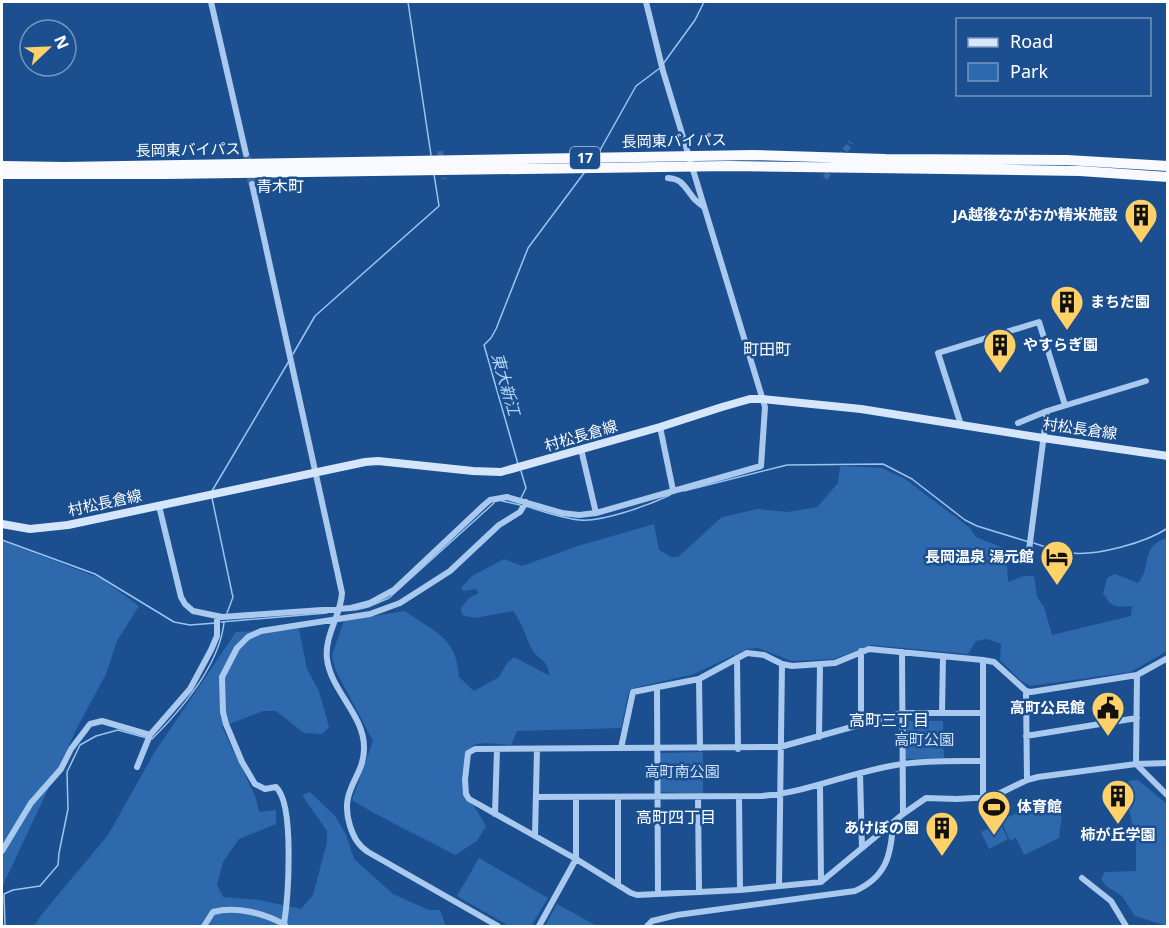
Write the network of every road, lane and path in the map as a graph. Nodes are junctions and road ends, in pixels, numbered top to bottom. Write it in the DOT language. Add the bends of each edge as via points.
graph roads {
  1 [pos="211,2"];
  2 [pos="646,2"];
  3 [pos="246,154"];
  4 [pos="691,161"];
  5 [pos="1109,161"];
  6 [pos="1167,161"];
  7 [pos="2,166"];
  8 [pos="1167,166"];
  9 [pos="2,174"];
  10 [pos="1167,177"];
  11 [pos="668,178"];
  12 [pos="252,184"];
  13 [pos="704,208"];
  14 [pos="1146,381"];
  15 [pos="762,399"];
  16 [pos="1065,405"];
  17 [pos="1047,411"];
  18 [pos="1018,423"];
  19 [pos="961,425"];
  20 [pos="660,428"];
  21 [pos="1043,438"];
  22 [pos="581,449"];
  23 [pos="1167,456"];
  24 [pos="316,471"];
  25 [pos="673,490"];
  26 [pos="526,502"];
  27 [pos="159,506"];
  28 [pos="596,513"];
  29 [pos="2,524"];
  30 [pos="1028,558"];
  31 [pos="340,608"];
  32 [pos="217,617"];
  33 [pos="334,619"];
  34 [pos="861,651"];
  35 [pos="902,652"];
  36 [pos="943,656"];
  37 [pos="737,658"];
  38 [pos="1167,658"];
  39 [pos="983,660"];
  40 [pos="782,664"];
  41 [pos="820,665"];
  42 [pos="1137,675"];
  43 [pos="699,679"];
  44 [pos="657,688"];
  45 [pos="1026,691"];
  46 [pos="902,713"];
  47 [pos="942,713"];
  48 [pos="983,713"];
  49 [pos="1137,718"];
  50 [pos="861,725"];
  51 [pos="150,735"];
  52 [pos="1026,736"];
  53 [pos="819,737"];
  54 [pos="780,747"];
  55 [pos="621,748"];
  56 [pos="658,748"];
  57 [pos="700,748"];
  58 [pos="496,749"];
  59 [pos="537,749"];
  60 [pos="738,749"];
  61 [pos="983,761"];
  62 [pos="1167,763"];
  63 [pos="902,764"];
  64 [pos="1137,764"];
  65 [pos="137,767"];
  66 [pos="860,773"];
  67 [pos="1027,780"];
  68 [pos="820,786"];
  69 [pos="781,795"];
  70 [pos="657,796"];
  71 [pos="1167,796"];
  72 [pos="536,797"];
  73 [pos="576,797"];
  74 [pos="618,797"];
  75 [pos="698,797"];
  76 [pos="739,797"];
  77 [pos="983,798"];
  78 [pos="495,814"];
  79 [pos="903,814"];
  80 [pos="893,824"];
  81 [pos="535,836"];
  82 [pos="862,848"];
  83 [pos="2,851"];
  84 [pos="576,859"];
  85 [pos="1082,878"];
  86 [pos="821,882"];
  87 [pos="618,884"];
  88 [pos="779,886"];
  89 [pos="740,890"];
  90 [pos="699,892"];
  91 [pos="658,894"];
  92 [pos="285,925"];
  93 [pos="204,927"];
  94 [pos="498,927"];
  95 [pos="539,927"];
  96 [pos="647,927"];
  97 [pos="1126,927"];
  1 -- 3 [label="street"];
  2 -- 4 [label="street"];
  4 -- 5 [label="highway, 長岡東バイパス / 17"];
  4 -- 7 [label="highway, 長岡東バイパス / 17"];
  4 -- 9 [label="highway, 長岡東バイパス / 17" via="164,174"];
  4 -- 10 [label="highway, 長岡東バイパス / 17"];
  4 -- 13 [label="street"];
  5 -- 6 [label="highway"];
  5 -- 8 [label="highway, 長岡東バイパス / 17"];
  11 -- 13 [label="street" via="680,181"];
  12 -- 24 [label="street"];
  13 -- 15 [label="street"];
  14 -- 16 [label="street"];
  15 -- 19 [label="main road, 村松長倉線"];
  15 -- 20 [label="main road, 村松長倉線" via="722,406"];
  15 -- 25 [label="street" via="765,416 761,466"];
  16 -- 17 [label="street"];
  16 -- 19 [label="street" via="1040,322 938,353"];
  17 -- 18 [label="street"];
  17 -- 21 [label="street"];
  19 -- 21 [label="main road, 村松長倉線"];
  20 -- 22 [label="main road, 村松長倉線"];
  20 -- 25 [label="street"];
  21 -- 23 [label="main road, 村松長倉線"];
  21 -- 30 [label="street"];
  22 -- 24 [label="main road, 村松長倉線" via="501,472 378,461"];
  22 -- 28 [label="street"];
  24 -- 27 [label="main road, 村松長倉線"];
  24 -- 31 [label="street" via="342,593"];
  25 -- 28 [label="street"];
  26 -- 28 [label="street" via="562,513"];
  26 -- 31 [label="street" via="507,497 490,500 386,595 362,606"];
  26 -- 33 [label="street" via="520,512 499,525 450,571 400,603 370,614"];
  27 -- 29 [label="main road, 村松長倉線" via="53,527 30,529"];
  27 -- 32 [label="street" via="185,604"];
  31 -- 32 [label="street"];
  31 -- 33 [label="street"];
  32 -- 51 [label="street" via="217,636 190,689"];
  33 -- 92 [label="street" via="254,633 237,648 222,677 223,712 242,762 255,784 265,789 276,787 284,803 289,864"];
  33 -- 94 [label="street" via="327,659 363,736 363,759 347,800 347,816 358,844"];
  34 -- 35 [label="street"];
  34 -- 41 [label="street"];
  34 -- 50 [label="street"];
  35 -- 36 [label="street"];
  35 -- 46 [label="street"];
  36 -- 39 [label="street"];
  36 -- 47 [label="street"];
  37 -- 40 [label="street" via="755,652"];
  37 -- 43 [label="street"];
  37 -- 60 [label="street"];
  38 -- 42 [label="street"];
  39 -- 45 [label="street" via="994,662"];
  39 -- 48 [label="street"];
  40 -- 41 [label="street"];
  40 -- 54 [label="street"];
  41 -- 53 [label="street"];
  42 -- 45 [label="street"];
  42 -- 49 [label="street"];
  43 -- 44 [label="street"];
  43 -- 57 [label="street"];
  44 -- 55 [label="street" via="633,692"];
  44 -- 56 [label="street"];
  45 -- 52 [label="street"];
  46 -- 47 [label="street"];
  46 -- 50 [label="street"];
  46 -- 63 [label="street"];
  47 -- 48 [label="street"];
  48 -- 61 [label="street"];
  49 -- 52 [label="street"];
  49 -- 64 [label="street"];
  50 -- 53 [label="street"];
  51 -- 65 [label="street"];
  51 -- 83 [label="street" via="102,722 90,724 61,769 31,803"];
  52 -- 67 [label="street"];
  53 -- 54 [label="street"];
  54 -- 60 [label="street"];
  54 -- 69 [label="street"];
  55 -- 56 [label="street"];
  55 -- 59 [label="street"];
  56 -- 57 [label="street"];
  56 -- 70 [label="street"];
  57 -- 60 [label="street"];
  58 -- 59 [label="street"];
  58 -- 78 [label="street"];
  58 -- 78 [label="street" via="474,749 468,753 465,780 469,799"];
  59 -- 72 [label="street"];
  61 -- 63 [label="street"];
  61 -- 77 [label="street"];
  62 -- 64 [label="street"];
  63 -- 66 [label="street"];
  63 -- 79 [label="street"];
  64 -- 67 [label="street"];
  64 -- 71 [label="street"];
  66 -- 68 [label="street"];
  66 -- 82 [label="street"];
  67 -- 77 [label="street"];
  68 -- 69 [label="street"];
  68 -- 86 [label="street"];
  69 -- 76 [label="street"];
  69 -- 88 [label="street"];
  70 -- 74 [label="street"];
  70 -- 75 [label="street"];
  70 -- 91 [label="street"];
  72 -- 73 [label="street"];
  72 -- 81 [label="street"];
  73 -- 74 [label="street"];
  73 -- 84 [label="street"];
  74 -- 87 [label="street"];
  75 -- 76 [label="street"];
  75 -- 90 [label="street"];
  76 -- 89 [label="street"];
  77 -- 79 [label="street" via="926,798"];
  78 -- 81 [label="street"];
  79 -- 80 [label="street"];
  80 -- 82 [label="street"];
  80 -- 96 [label="street" via="886,864 874,880 855,891 677,915 652,921"];
  81 -- 84 [label="street"];
  82 -- 86 [label="street"];
  84 -- 87 [label="street"];
  84 -- 95 [label="street"];
  85 -- 97 [label="street" via="1111,901"];
  86 -- 88 [label="street"];
  87 -- 91 [label="street" via="637,895"];
  88 -- 89 [label="street"];
  89 -- 90 [label="street"];
  90 -- 91 [label="street"];
  92 -- 93 [label="street" via="260,915 226,909 213,912"];
}
